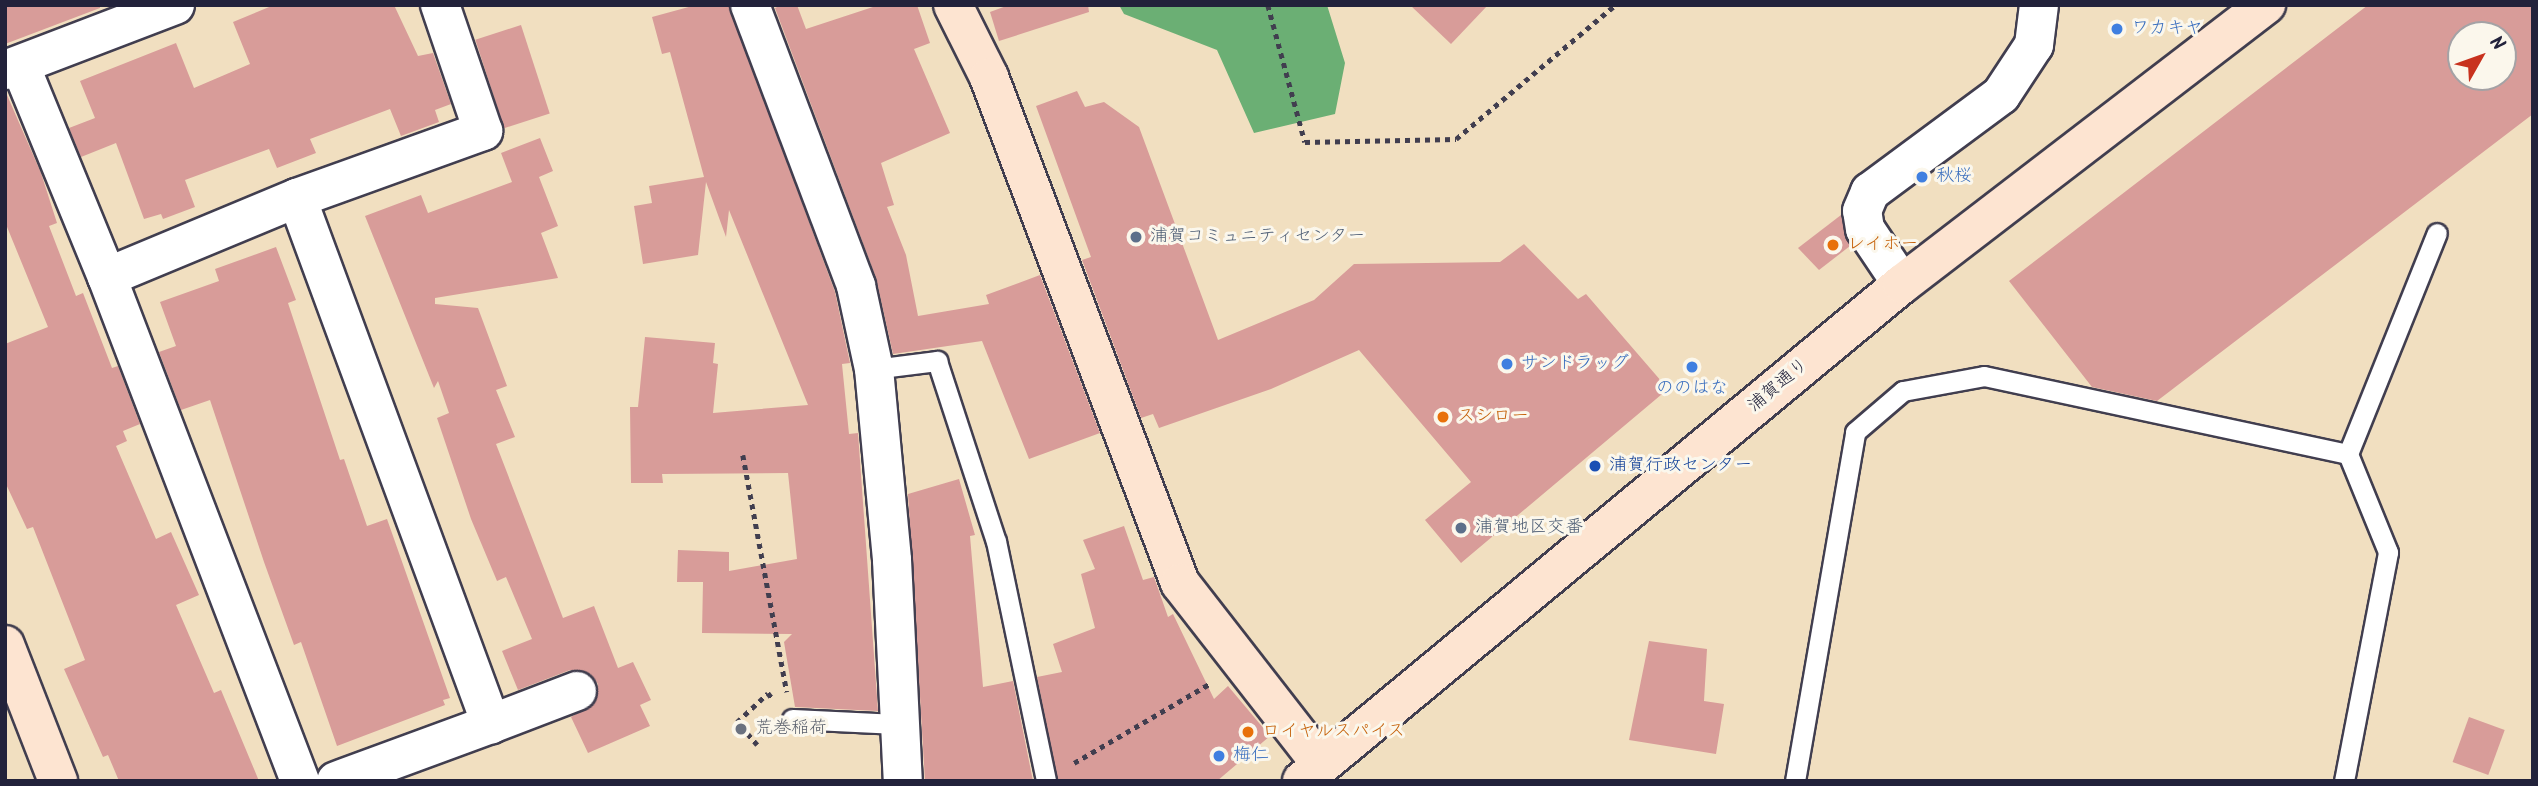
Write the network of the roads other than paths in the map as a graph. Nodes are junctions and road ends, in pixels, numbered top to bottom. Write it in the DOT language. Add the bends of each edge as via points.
graph roads {
  1 [pos="440,5"];
  2 [pos="750,5"];
  3 [pos="953,5"];
  4 [pos="2039,5"];
  5 [pos="2266,5"];
  6 [pos="156,9"];
  7 [pos="12,68"];
  8 [pos="297,198"];
  9 [pos="2437,233"];
  10 [pos="107,277"];
  11 [pos="1902,284"];
  12 [pos="874,369"];
  13 [pos="2348,454"];
  14 [pos="5,645"];
  15 [pos="577,691"];
  16 [pos="792,719"];
  17 [pos="491,724"];
  18 [pos="898,724"];
  19 [pos="1312,773"];
  20 [pos="1046,780"];
  21 [pos="58,781"];
  22 [pos="300,781"];
  23 [pos="336,781"];
  24 [pos="903,781"];
  25 [pos="1795,781"];
  26 [pos="2344,781"];
  1 -- 8 [label="street" via="482,131"];
  2 -- 12 [label="street" via="856,286"];
  3 -- 19 [label="main road" via="989,77 1180,583 1243,664"];
  4 -- 11 [label="street" via="2034,45 2001,95 1870,192 1862,211 1865,229"];
  5 -- 11 [label="main road, 浦賀通り"];
  6 -- 7 [label="street"];
  7 -- 10 [label="street"];
  8 -- 10 [label="street"];
  8 -- 17 [label="street"];
  9 -- 13 [label="lane"];
  10 -- 22 [label="street"];
  11 -- 19 [label="main road, 浦賀通り"];
  12 -- 18 [label="street" via="892,559"];
  12 -- 20 [label="lane" via="937,360 996,541"];
  13 -- 25 [label="lane" via="1984,376 1903,391 1855,432"];
  13 -- 26 [label="lane" via="2388,552"];
  14 -- 21 [label="main road"];
  15 -- 17 [label="street"];
  16 -- 18 [label="lane"];
  17 -- 23 [label="street"];
  18 -- 24 [label="street"];
}
